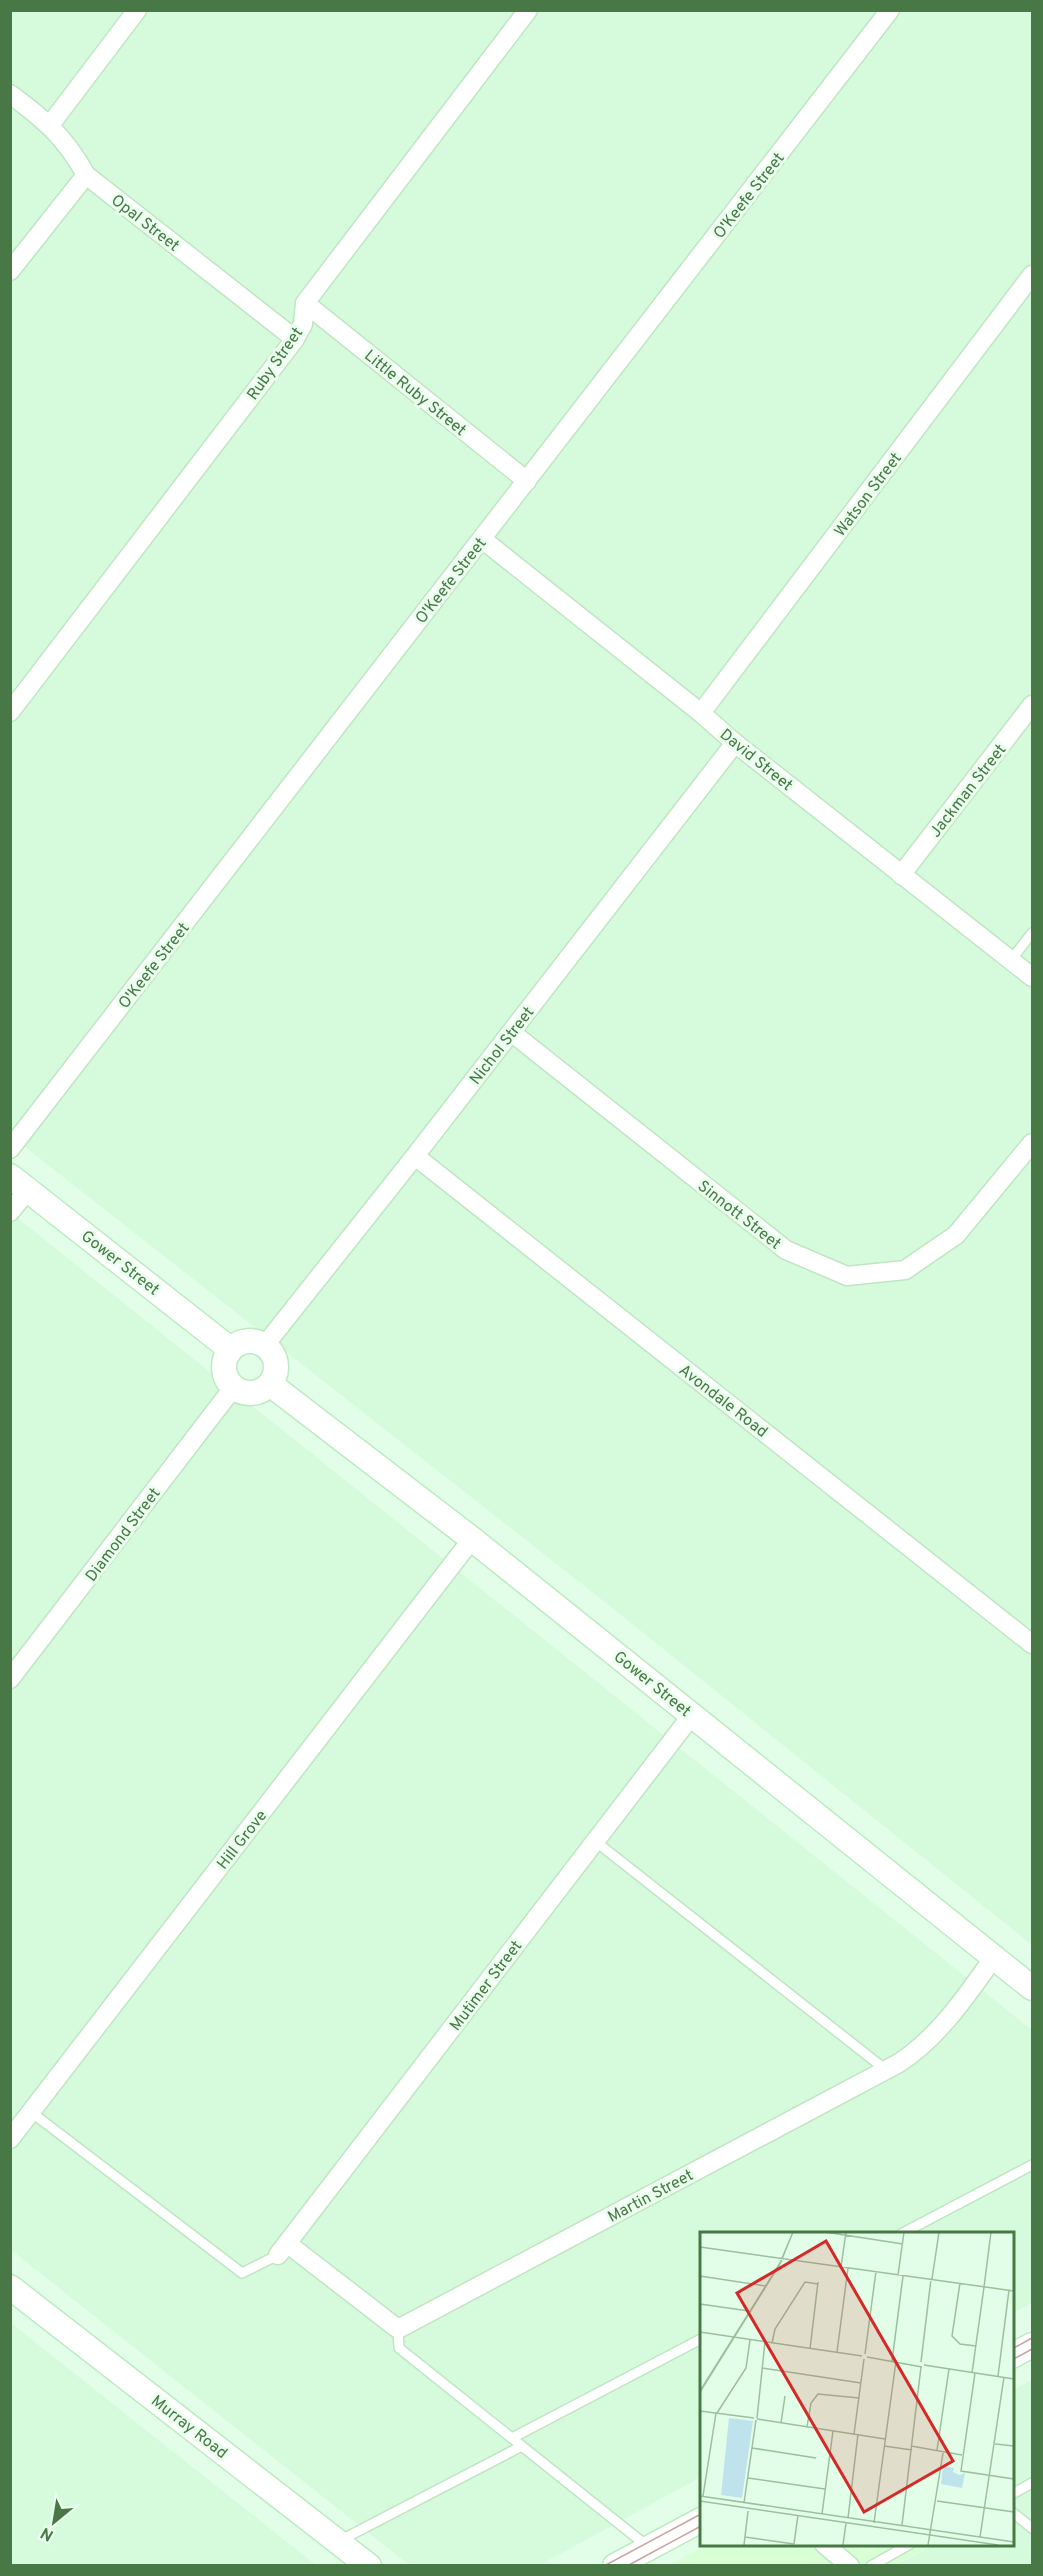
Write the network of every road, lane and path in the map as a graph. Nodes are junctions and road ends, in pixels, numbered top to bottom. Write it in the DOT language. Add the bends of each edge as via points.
graph roads {
  1 [pos="136,10"];
  2 [pos="528,10"];
  3 [pos="890,10"];
  4 [pos="10,94"];
  5 [pos="50,124"];
  6 [pos="86,175"];
  7 [pos="10,271"];
  8 [pos="1032,275"];
  9 [pos="305,303"];
  10 [pos="295,339"];
  11 [pos="527,481"];
  12 [pos="482,539"];
  13 [pos="1032,705"];
  14 [pos="10,712"];
  15 [pos="701,713"];
  16 [pos="735,743"];
  17 [pos="902,874"];
  18 [pos="1032,933"];
  19 [pos="1011,960"];
  20 [pos="1032,977"];
  21 [pos="511,1032"];
  22 [pos="1032,1143"];
  23 [pos="10,1149"];
  24 [pos="416,1156"];
  25 [pos="19,1183"];
  26 [pos="10,1212"];
  27 [pos="265,1345"];
  28 [pos="230,1348"];
  29 [pos="270,1384"];
  30 [pos="233,1388"];
  31 [pos="472,1539"];
  32 [pos="1032,1644"];
  33 [pos="10,1679"];
  34 [pos="692,1715"];
  35 [pos="595,1841"];
  36 [pos="994,1957"];
  37 [pos="1032,1988"];
  38 [pos="886,2070"];
  39 [pos="31,2112"];
  40 [pos="10,2139"];
  41 [pos="1032,2165"];
  42 [pos="905,2232"];
  43 [pos="283,2249"];
  44 [pos="10,2287"];
  45 [pos="398,2329"];
  46 [pos="700,2340"];
  47 [pos="512,2438"];
  48 [pos="522,2446"];
  49 [pos="1032,2483"];
  50 [pos="1013,2493"];
  51 [pos="1013,2514"];
  52 [pos="700,2521"];
  53 [pos="1032,2528"];
  54 [pos="339,2541"];
  55 [pos="826,2546"];
  56 [pos="905,2546"];
  57 [pos="649,2547"];
  58 [pos="369,2565"];
  59 [pos="615,2565"];
  60 [pos="850,2565"];
  61 [pos="871,2565"];
  1 -- 5 [label="street"];
  2 -- 9 [label="street, Ruby Street"];
  3 -- 11 [label="street, O'Keefe Street"];
  4 -- 5 [label="street, Opal Street"];
  5 -- 6 [label="street, Opal Street"];
  6 -- 7 [label="street"];
  6 -- 10 [label="street, Opal Street"];
  8 -- 15 [label="street, Watson Street"];
  9 -- 10 [label="street, Ruby Street" via="303,324"];
  9 -- 11 [label="street, Little Ruby Street"];
  10 -- 14 [label="street, Ruby Street"];
  11 -- 12 [label="street, O'Keefe Street"];
  12 -- 15 [label="street, David Street"];
  12 -- 23 [label="street, O'Keefe Street"];
  13 -- 17 [label="street, Jackman Street"];
  15 -- 16 [label="street, David Street"];
  16 -- 17 [label="street, David Street"];
  16 -- 21 [label="street, Nichol Street"];
  17 -- 19 [label="street, David Street"];
  18 -- 19 [label="lane"];
  19 -- 20 [label="street, David Street"];
  21 -- 22 [label="street, Sinnott Street" via="786,1250 847,1276 905,1270 956,1235"];
  21 -- 24 [label="street, Nichol Street"];
  24 -- 27 [label="street, Nichol Street"];
  24 -- 32 [label="street, Avondale Road"];
  25 -- 26 [label="street"];
  25 -- 28 [label="street, Gower Street"];
  27 -- 28 [label="street" via="246,1341"];
  27 -- 29 [label="street" via="276,1364"];
  28 -- 30 [label="street" via="223,1367"];
  29 -- 30 [label="street" via="254,1393"];
  29 -- 31 [label="street, Gower Street"];
  30 -- 33 [label="street, Diamond Street"];
  31 -- 34 [label="street, Gower Street"];
  31 -- 39 [label="street, Hill Grove"];
  34 -- 35 [label="street, Mutimer Street"];
  34 -- 36 [label="street, Gower Street"];
  35 -- 38 [label="lane"];
  35 -- 43 [label="street, Mutimer Street"];
  36 -- 37 [label="street, Gower Street"];
  36 -- 38 [label="street, Martin Street" via="938,2031 918,2050"];
  38 -- 45 [label="street, Martin Street"];
  39 -- 40 [label="street, Hill Grove"];
  39 -- 43 [label="lane" via="242,2273"];
  41 -- 42 [label="lane"];
  43 -- 45 [label="street"];
  44 -- 54 [label="street, Murray Road"];
  45 -- 47 [label="lane" via="399,2348"];
  46 -- 47 [label="lane"];
  47 -- 48 [label="lane"];
  48 -- 54 [label="lane"];
  48 -- 57 [label="lane"];
  49 -- 50 [label="lane"];
  51 -- 53 [label="lane"];
  52 -- 57 [label="street"];
  54 -- 58 [label="street, Murray Road"];
  55 -- 60 [label="street"];
  56 -- 61 [label="lane"];
  57 -- 59 [label="street"];
}
